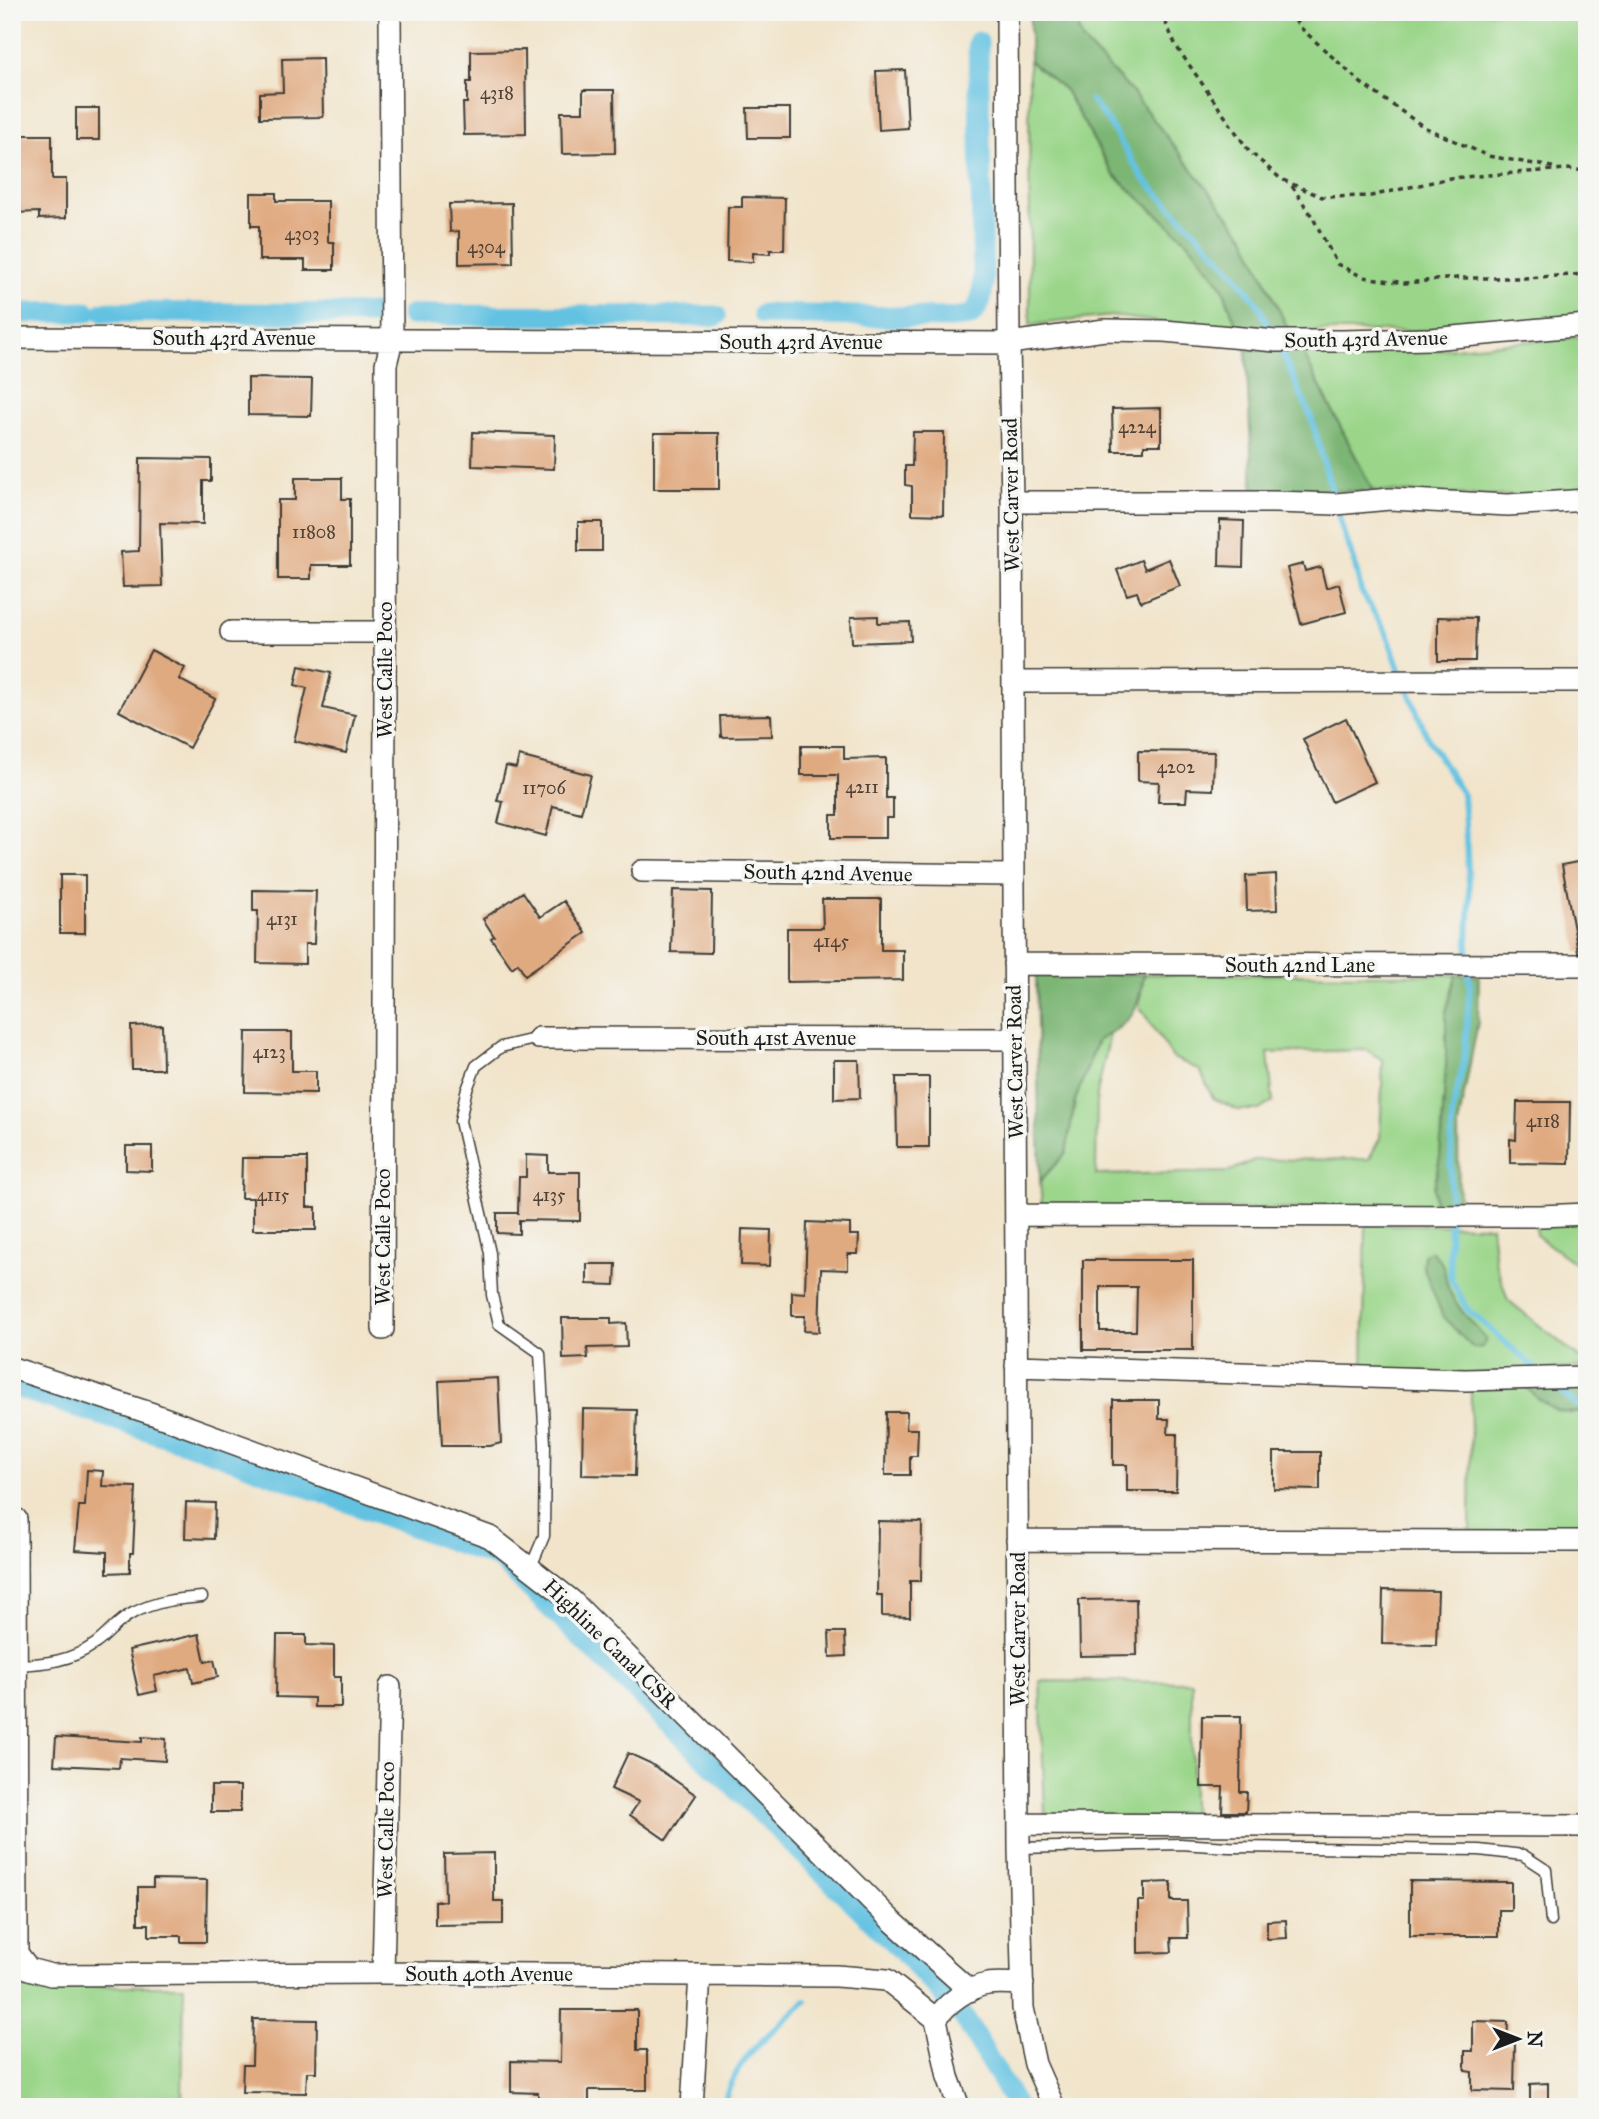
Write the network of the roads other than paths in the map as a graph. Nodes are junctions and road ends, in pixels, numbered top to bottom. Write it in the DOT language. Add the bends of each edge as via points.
graph roads {
  1 [pos="390,12"];
  2 [pos="1007,12"];
  3 [pos="1587,325"];
  4 [pos="12,338"];
  5 [pos="392,340"];
  6 [pos="1009,343"];
  7 [pos="1587,500"];
  8 [pos="1012,502"];
  9 [pos="231,632"];
  10 [pos="385,632"];
  11 [pos="1587,681"];
  12 [pos="1013,682"];
  13 [pos="642,871"];
  14 [pos="1013,875"];
  15 [pos="1014,964"];
  16 [pos="1587,965"];
  17 [pos="538,1038"];
  18 [pos="1014,1039"];
  19 [pos="1587,1214"];
  20 [pos="1016,1215"];
  21 [pos="383,1329"];
  22 [pos="1016,1366"];
  23 [pos="12,1368"];
  24 [pos="1587,1377"];
  25 [pos="16,1519"];
  26 [pos="1017,1539"];
  27 [pos="1587,1541"];
  28 [pos="530,1569"];
  29 [pos="202,1597"];
  30 [pos="16,1665"];
  31 [pos="390,1687"];
  32 [pos="1019,1824"];
  33 [pos="1587,1826"];
  34 [pos="1019,1848"];
  35 [pos="1551,1920"];
  36 [pos="383,1973"];
  37 [pos="700,1975"];
  38 [pos="1023,1984"];
  39 [pos="970,1991"];
  40 [pos="940,2013"];
  41 [pos="692,2107"];
  42 [pos="958,2107"];
  43 [pos="1054,2107"];
  1 -- 5 [label="street, West Calle Poco"];
  2 -- 6 [label="street, West Carver Road"];
  3 -- 6 [label="street, South 43rd Avenue" via="1431,339 1343,341 1105,330"];
  4 -- 5 [label="street, South 43rd Avenue"];
  5 -- 6 [label="street, South 43rd Avenue"];
  5 -- 10 [label="street, West Calle Poco" via="386,364"];
  6 -- 8 [label="street, West Carver Road"];
  7 -- 8 [label="street" via="1508,505 1390,499 1336,505"];
  8 -- 12 [label="street, West Carver Road"];
  9 -- 10 [label="street"];
  10 -- 21 [label="street, West Calle Poco"];
  11 -- 12 [label="street"];
  12 -- 14 [label="street, West Carver Road"];
  13 -- 14 [label="street, South 42nd Avenue"];
  14 -- 15 [label="street, West Carver Road"];
  15 -- 16 [label="street, South 42nd Lane"];
  15 -- 18 [label="street, West Carver Road"];
  17 -- 18 [label="street, South 41st Avenue"];
  17 -- 28 [label="lane" via="501,1047 476,1066 460,1121 490,1253 499,1324 540,1353 544,1536"];
  18 -- 20 [label="street, West Carver Road"];
  19 -- 20 [label="street"];
  20 -- 22 [label="street, West Carver Road"];
  22 -- 24 [label="street" via="1465,1380"];
  22 -- 26 [label="street, West Carver Road"];
  23 -- 28 [label="street, Highline Canal CSR" via="153,1414 490,1537"];
  25 -- 30 [label="street"];
  26 -- 27 [label="street"];
  26 -- 32 [label="street, West Carver Road"];
  28 -- 39 [label="street, Highline Canal CSR" via="570,1600 890,1919"];
  29 -- 30 [label="lane" via="165,1600 130,1614 94,1645 69,1658"];
  30 -- 36 [label="street, South 40th Avenue" via="17,1953 29,1969 51,1975"];
  31 -- 36 [label="street, West Calle Poco"];
  32 -- 33 [label="street"];
  32 -- 34 [label="street, West Carver Road"];
  34 -- 35 [label="lane" via="1180,1844 1479,1850 1523,1855 1546,1870"];
  34 -- 38 [label="street, West Carver Road"];
  36 -- 37 [label="street, South 40th Avenue"];
  37 -- 40 [label="street, South 40th Avenue" via="887,1980"];
  37 -- 41 [label="street"];
  38 -- 39 [label="street" via="987,1984"];
  38 -- 43 [label="street, West Carver Road" via="1023,2008 1035,2064"];
  39 -- 40 [label="street"];
  40 -- 42 [label="street" via="948,2077"];
}
